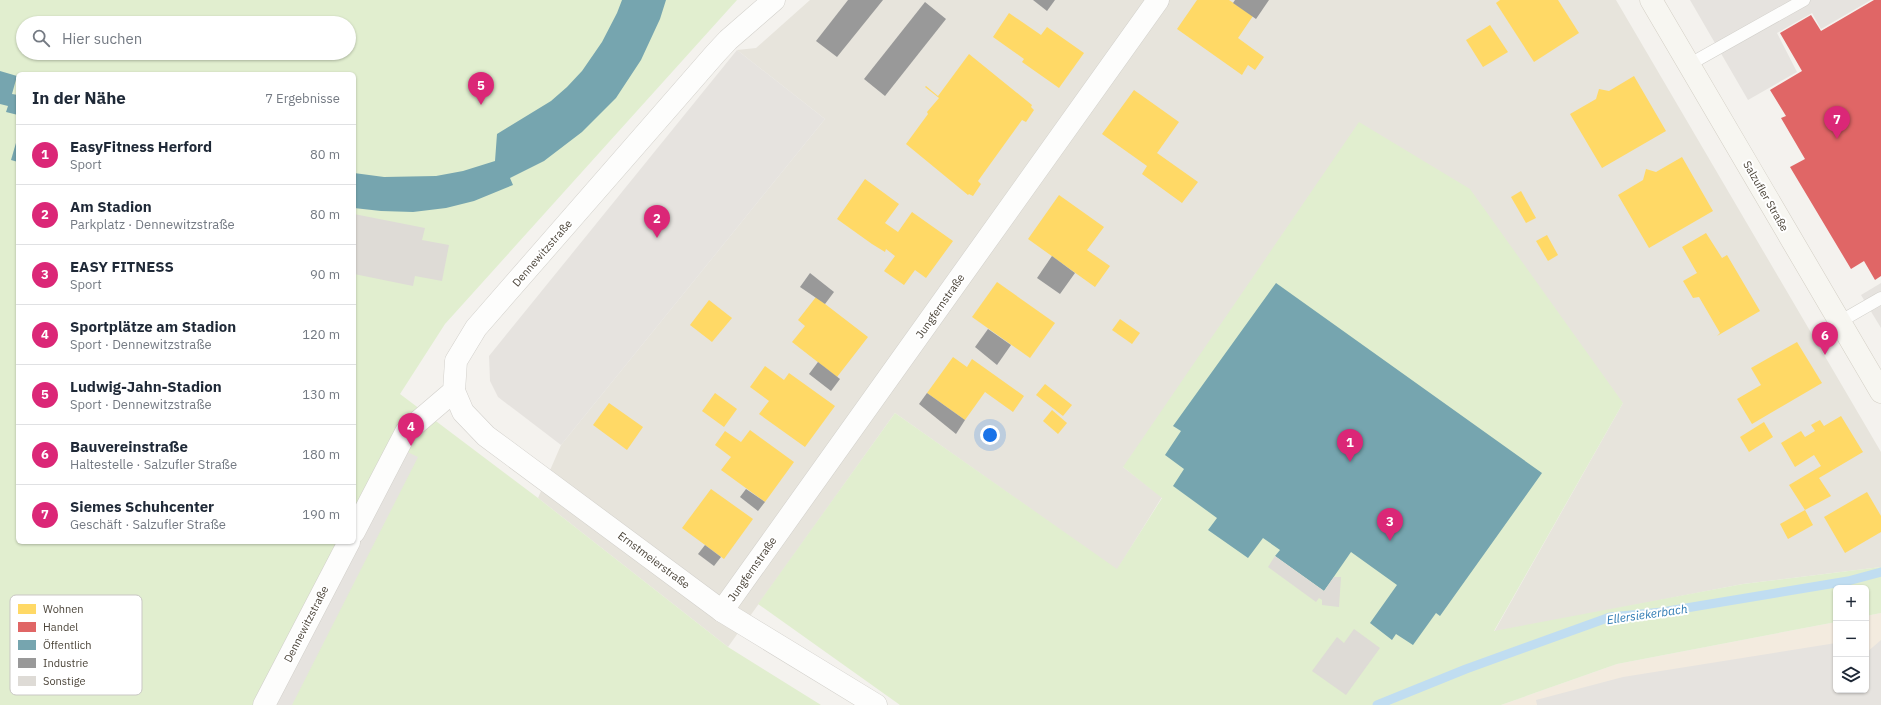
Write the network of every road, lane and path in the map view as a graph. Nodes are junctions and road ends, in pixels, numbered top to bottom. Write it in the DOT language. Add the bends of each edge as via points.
graph roads {
  1 [pos="774,0"];
  2 [pos="1158,0"];
  3 [pos="1651,0"];
  4 [pos="1804,0"];
  5 [pos="1690,64"];
  6 [pos="1881,298"];
  7 [pos="1841,321"];
  8 [pos="454,391"];
  9 [pos="1881,392"];
  10 [pos="356,528"];
  11 [pos="348,544"];
  12 [pos="722,611"];
  13 [pos="264,705"];
  14 [pos="876,705"];
  1 -- 8 [label="street, Dennewitzstraße" via="715,54 476,328 456,361"];
  2 -- 12 [label="street, Jungfernstraße"];
  3 -- 5 [label="main road, Salzufler Straße"];
  4 -- 5 [label="lane"];
  5 -- 7 [label="main road, Salzufler Straße"];
  6 -- 7 [label="lane"];
  7 -- 9 [label="main road, Salzufler Straße"];
  8 -- 10 [label="street" via="406,432"];
  8 -- 12 [label="street, Ernstmeierstraße" via="463,412 486,436"];
  11 -- 13 [label="street, Dennewitzstraße"];
  12 -- 14 [label="street, Ernstmeierstraße"];
}
